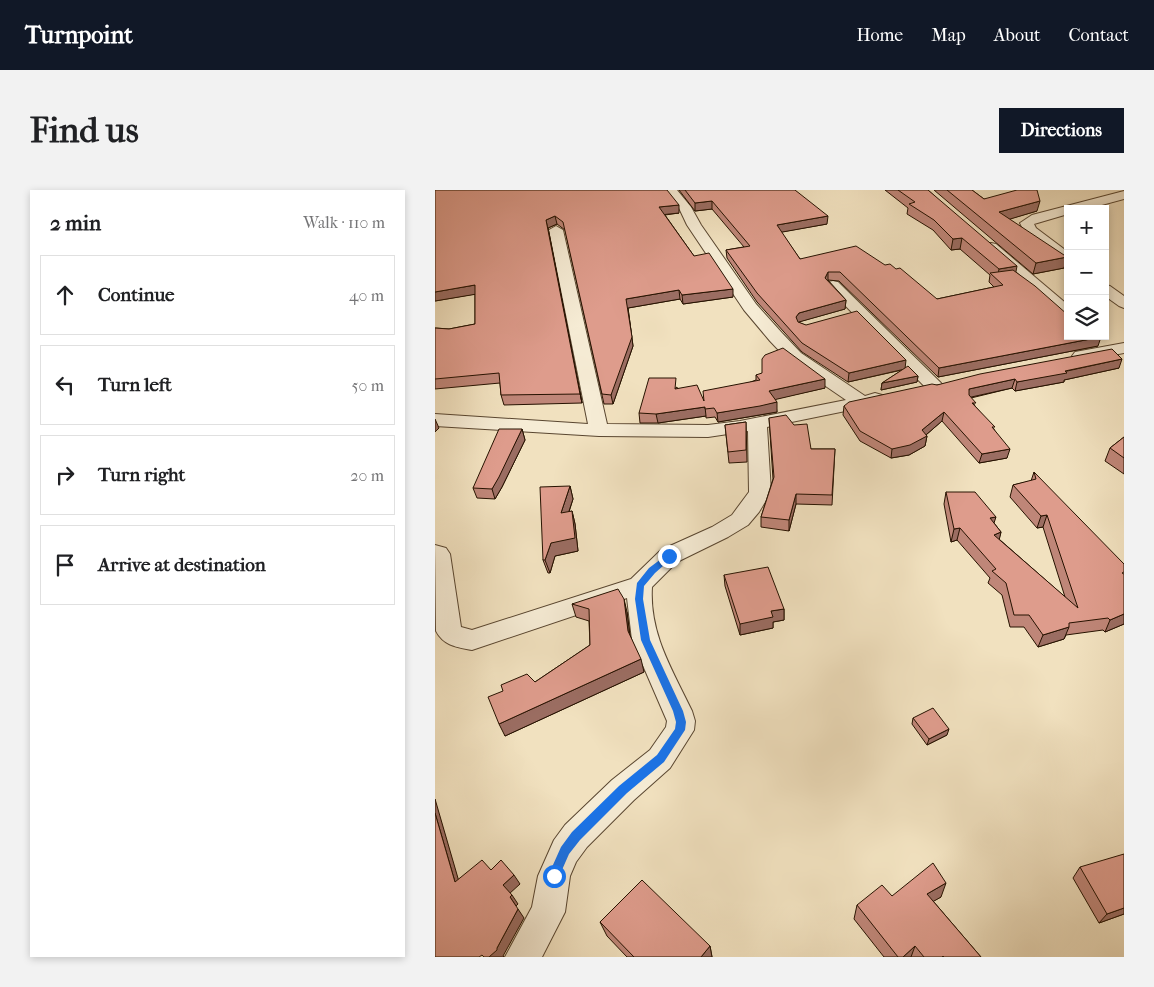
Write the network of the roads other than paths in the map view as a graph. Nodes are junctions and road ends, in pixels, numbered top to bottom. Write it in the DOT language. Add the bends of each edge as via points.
graph roads {
  1 [pos="671,190"];
  2 [pos="1124,195"];
  3 [pos="1087,205"];
  4 [pos="1064,211"];
  5 [pos="555,230"];
  6 [pos="979,237"];
  7 [pos="1064,256"];
  8 [pos="833,286"];
  9 [pos="1109,291"];
  10 [pos="1124,303"];
  11 [pos="1064,310"];
  12 [pos="860,312"];
  13 [pos="841,317"];
  14 [pos="1102,340"];
  15 [pos="1117,349"];
  16 [pos="1063,360"];
  17 [pos="935,387"];
  18 [pos="890,396"];
  19 [pos="863,402"];
  20 [pos="435,420"];
  21 [pos="757,423"];
  22 [pos="599,430"];
  23 [pos="435,552"];
  24 [pos="640,585"];
  25 [pos="523,957"];
  1 -- 19 [label="street" via="750,307 776,337 795,357"];
  2 -- 3 [label="street"];
  4 -- 7 [label="street" via="1027,223 1030,230"];
  5 -- 22 [label="street"];
  6 -- 11 [label="street"];
  8 -- 12 [label="street"];
  9 -- 10 [label="street"];
  12 -- 13 [label="street"];
  12 -- 17 [label="street"];
  14 -- 15 [label="street"];
  15 -- 16 [label="street"];
  18 -- 19 [label="street"];
  19 -- 21 [label="street"];
  20 -- 22 [label="street"];
  21 -- 22 [label="street" via="708,431"];
  21 -- 24 [label="street" via="760,492 751,507 740,520 720,532 669,556"];
  23 -- 24 [label="street" via="438,554 449,631 462,640 471,640"];
  24 -- 25 [label="street" via="645,640 678,711 680,730 660,758 576,836 565,851 554,876 548,912"];
}
